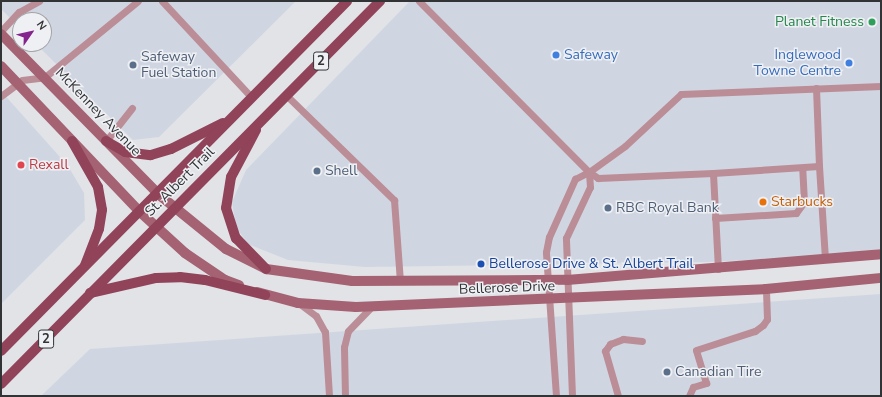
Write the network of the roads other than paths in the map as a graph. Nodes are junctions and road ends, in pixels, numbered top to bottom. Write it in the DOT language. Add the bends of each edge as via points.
graph roads {
  1 [pos="39,1"];
  2 [pos="138,1"];
  3 [pos="162,1"];
  4 [pos="347,1"];
  5 [pos="380,1"];
  6 [pos="419,1"];
  7 [pos="1,30"];
  8 [pos="1,34"];
  9 [pos="1,66"];
  10 [pos="45,77"];
  11 [pos="17,83"];
  12 [pos="881,86"];
  13 [pos="816,88"];
  14 [pos="286,95"];
  15 [pos="1,96"];
  16 [pos="252,98"];
  17 [pos="132,108"];
  18 [pos="230,119"];
  19 [pos="262,120"];
  20 [pos="72,141"];
  21 [pos="106,141"];
  22 [pos="819,166"];
  23 [pos="802,168"];
  24 [pos="589,172"];
  25 [pos="712,172"];
  26 [pos="157,193"];
  27 [pos="174,208"];
  28 [pos="139,211"];
  29 [pos="715,218"];
  30 [pos="157,226"];
  31 [pos="881,254"];
  32 [pos="825,259"];
  33 [pos="85,267"];
  34 [pos="266,269"];
  35 [pos="718,269"];
  36 [pos="881,278"];
  37 [pos="548,280"];
  38 [pos="567,280"];
  39 [pos="400,281"];
  40 [pos="864,281"];
  41 [pos="881,282"];
  42 [pos="766,289"];
  43 [pos="90,293"];
  44 [pos="265,295"];
  45 [pos="568,300"];
  46 [pos="548,301"];
  47 [pos="298,303"];
  48 [pos="372,307"];
  49 [pos="642,341"];
  50 [pos="1,351"];
  51 [pos="1,384"];
  52 [pos="329,396"];
  53 [pos="345,396"];
  54 [pos="556,396"];
  55 [pos="572,396"];
  56 [pos="618,396"];
  57 [pos="689,396"];
  1 -- 7 [label="lane" via="19,12"];
  2 -- 10 [label="lane"];
  3 -- 16 [label="lane"];
  4 -- 16 [label="main road, St. Albert Trail / 2"];
  5 -- 14 [label="main road, St. Albert Trail / 2"];
  6 -- 24 [label="lane"];
  8 -- 10 [label="main road, McKenney Avenue"];
  9 -- 11 [label="main road"];
  10 -- 11 [label="lane" via="29,78"];
  10 -- 21 [label="main road, McKenney Avenue"];
  11 -- 15 [label="lane"];
  11 -- 20 [label="main road"];
  12 -- 13 [label="lane"];
  13 -- 22 [label="lane"];
  13 -- 24 [label="lane" via="681,94 625,146"];
  14 -- 19 [label="main road, St. Albert Trail / 2"];
  14 -- 39 [label="lane" via="394,200"];
  16 -- 18 [label="main road, St. Albert Trail / 2"];
  17 -- 21 [label="lane"];
  18 -- 21 [label="main road" via="170,149 150,155 125,152"];
  18 -- 26 [label="main road, St. Albert Trail / 2"];
  19 -- 27 [label="main road, St. Albert Trail / 2"];
  19 -- 34 [label="main road" via="231,178 226,208 236,238"];
  20 -- 28 [label="main road"];
  20 -- 33 [label="main road" via="98,187 102,210 99,229"];
  21 -- 26 [label="main road, McKenney Avenue"];
  22 -- 23 [label="lane"];
  22 -- 32 [label="lane"];
  23 -- 25 [label="lane"];
  23 -- 29 [label="lane" via="804,202 796,213"];
  24 -- 25 [label="lane" via="598,178"];
  24 -- 37 [label="lane" via="576,179 549,237"];
  24 -- 38 [label="lane" via="590,186 566,238"];
  25 -- 29 [label="lane"];
  26 -- 27 [label="main road, McKenney Avenue"];
  26 -- 28 [label="main road, St. Albert Trail / 2"];
  27 -- 30 [label="main road, St. Albert Trail / 2"];
  27 -- 34 [label="main road, Bellerose Drive" via="226,250"];
  28 -- 30 [label="main road, Bellerose Drive"];
  28 -- 33 [label="main road, St. Albert Trail / 2"];
  29 -- 35 [label="lane"];
  30 -- 43 [label="main road, St. Albert Trail / 2"];
  30 -- 44 [label="main road, Bellerose Drive" via="185,253 225,280"];
  31 -- 32 [label="main road, Bellerose Drive"];
  32 -- 35 [label="main road, Bellerose Drive"];
  33 -- 50 [label="main road, St. Albert Trail / 2"];
  34 -- 39 [label="main road, Bellerose Drive" via="352,281"];
  35 -- 38 [label="main road, Bellerose Drive"];
  36 -- 40 [label="main road, Bellerose Drive"];
  37 -- 38 [label="main road, Bellerose Drive"];
  37 -- 39 [label="main road, Bellerose Drive"];
  37 -- 46 [label="lane"];
  38 -- 45 [label="lane"];
  40 -- 41 [label="main road"];
  40 -- 42 [label="main road, Bellerose Drive"];
  42 -- 45 [label="main road, Bellerose Drive"];
  42 -- 57 [label="lane" via="767,319 763,326 755,331 696,350 706,383 693,387"];
  43 -- 44 [label="main road" via="156,278 180,276"];
  43 -- 51 [label="main road, St. Albert Trail / 2"];
  44 -- 47 [label="main road, Bellerose Drive"];
  45 -- 46 [label="main road, Bellerose Drive"];
  45 -- 55 [label="lane"];
  46 -- 48 [label="main road, Bellerose Drive"];
  46 -- 54 [label="lane"];
  47 -- 48 [label="main road, Bellerose Drive"];
  47 -- 52 [label="lane" via="316,316 325,332"];
  48 -- 53 [label="lane" via="348,331 344,347"];
  49 -- 56 [label="lane" via="623,339 610,344 605,351"];
}
